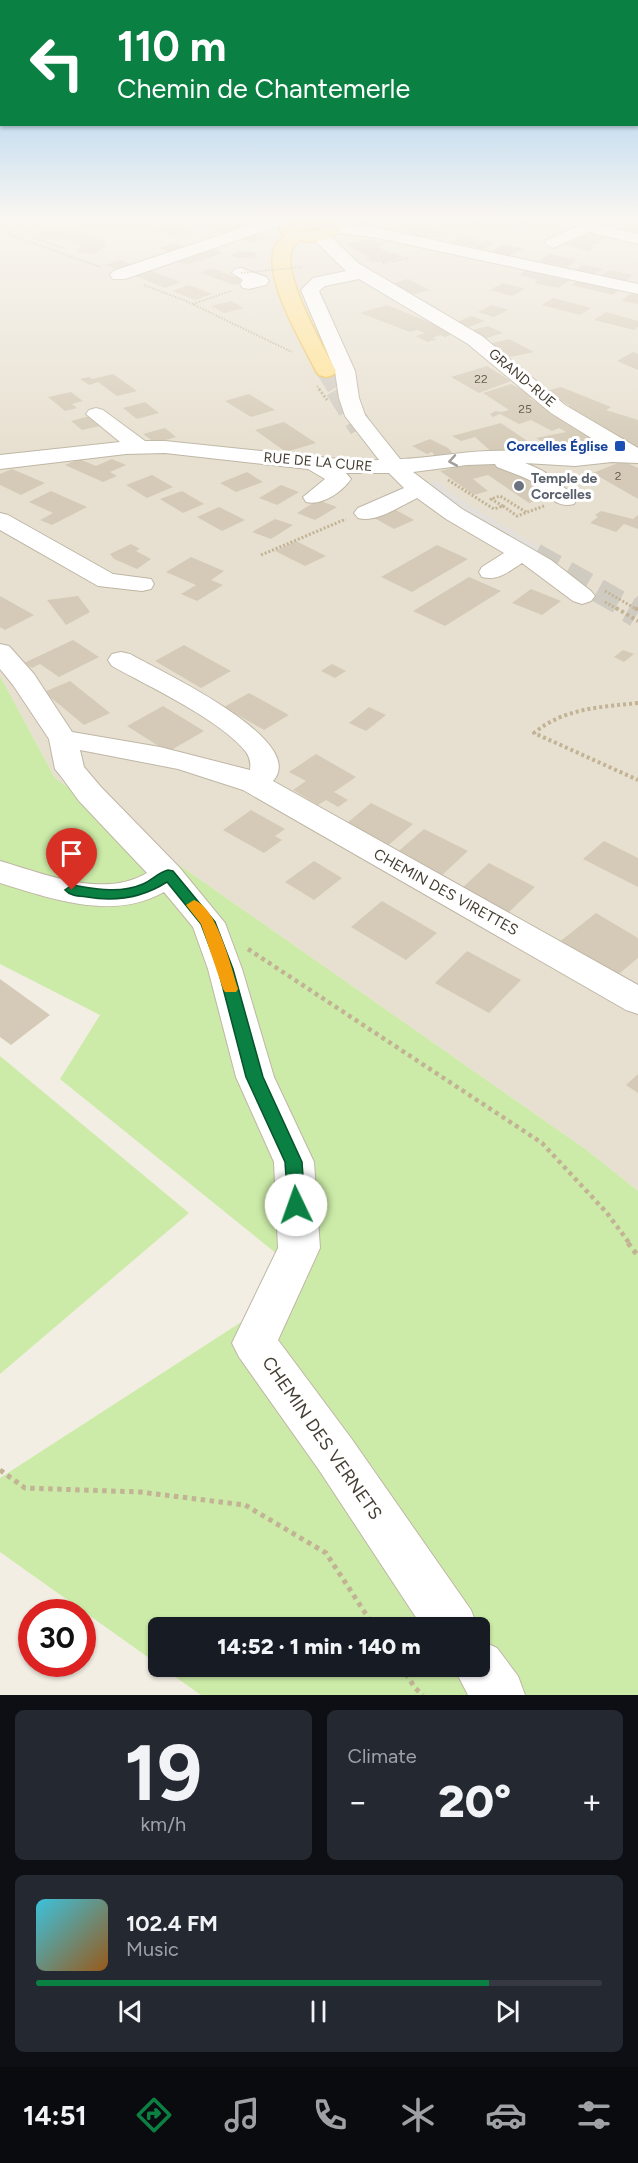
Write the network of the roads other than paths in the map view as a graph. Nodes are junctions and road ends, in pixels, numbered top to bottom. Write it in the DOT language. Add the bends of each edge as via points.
graph roads {
  1 [pos="291,296"];
  2 [pos="311,296"];
  3 [pos="401,296"];
  4 [pos="320,377"];
  5 [pos="96,414"];
  6 [pos="141,448"];
  7 [pos="638,457"];
  8 [pos="493,458"];
  9 [pos="290,460"];
  10 [pos="0,462"];
  11 [pos="314,463"];
  12 [pos="395,467"];
  13 [pos="569,473"];
  14 [pos="272,475"];
  15 [pos="542,478"];
  16 [pos="419,489"];
  17 [pos="314,497"];
  18 [pos="566,499"];
  19 [pos="369,512"];
  20 [pos="0,520"];
  21 [pos="521,552"];
  22 [pos="491,572"];
  23 [pos="142,584"];
  24 [pos="582,596"];
  25 [pos="0,652"];
  26 [pos="121,660"];
  27 [pos="63,739"];
  28 [pos="254,783"];
  29 [pos="0,872"];
  30 [pos="168,874"];
  31 [pos="638,1001"];
  32 [pos="446,1617"];
  33 [pos="487,1677"];
  34 [pos="499,1695"];
  1 -- 4 [label="main road"];
  2 -- 12 [label="street" via="345,371 355,416"];
  3 -- 7 [label="street, GRAND-RUE" via="475,340 558,409"];
  5 -- 6 [label="street"];
  6 -- 9 [label="street, RUE DE LA CURE"];
  6 -- 10 [label="street, RUE DE LA CURE"];
  7 -- 8 [label="street, RUE DE LA CURE"];
  8 -- 12 [label="street, RUE DE LA CURE, one-way"];
  8 -- 15 [label="street"];
  9 -- 11 [label="street, RUE DE LA CURE"];
  9 -- 14 [label="street"];
  11 -- 12 [label="street, RUE DE LA CURE"];
  11 -- 17 [label="street" via="340,479"];
  12 -- 16 [label="street"];
  13 -- 15 [label="street"];
  15 -- 18 [label="street"];
  16 -- 19 [label="street"];
  16 -- 21 [label="street"];
  20 -- 23 [label="street" via="107,581"];
  21 -- 22 [label="street"];
  21 -- 24 [label="street"];
  25 -- 27 [label="street" via="24,680"];
  26 -- 28 [label="street" via="205,708 253,742 265,759 265,772"];
  27 -- 28 [label="street, CHEMIN DES VIRETTES" via="135,750 213,768"];
  27 -- 30 [label="street" via="70,769"];
  28 -- 31 [label="street, CHEMIN DES VIRETTES"];
  29 -- 30 [label="street" via="56,888 104,895 127,894 149,887"];
  30 -- 32 [label="street, CHEMIN DES VERNETS" via="208,922 255,1077 294,1162 299,1248 254,1343"];
  33 -- 34 [label="street"];
}
